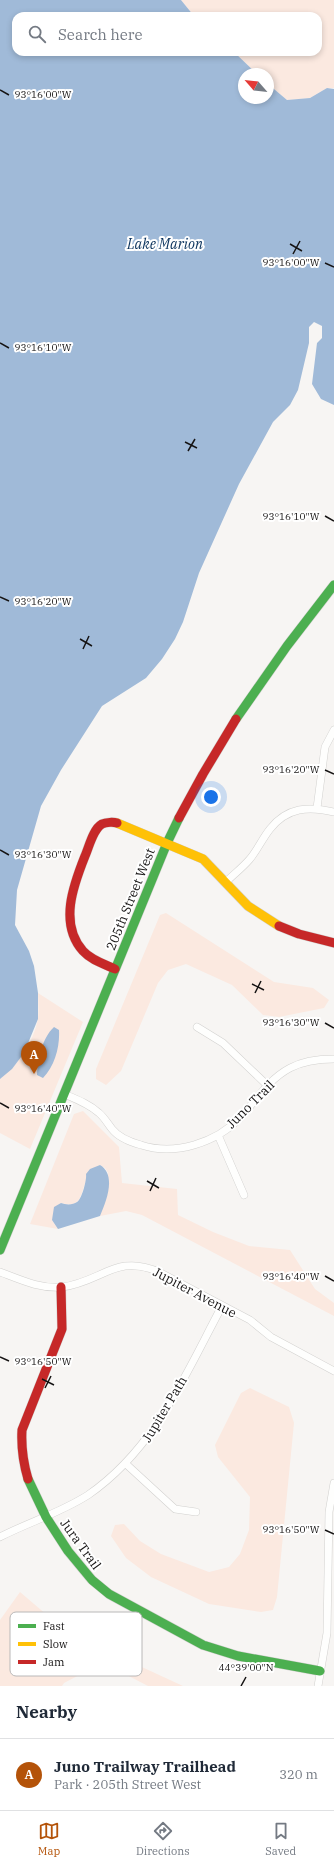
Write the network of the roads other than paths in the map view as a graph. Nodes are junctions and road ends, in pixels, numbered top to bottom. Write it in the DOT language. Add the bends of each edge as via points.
graph roads {
  1 [pos="334,585"];
  2 [pos="334,730"];
  3 [pos="317,808"];
  4 [pos="334,812"];
  5 [pos="167,843"];
  6 [pos="226,882"];
  7 [pos="334,943"];
  8 [pos="115,969"];
  9 [pos="197,1027"];
  10 [pos="334,1058"];
  11 [pos="267,1085"];
  12 [pos="64,1094"];
  13 [pos="218,1135"];
  14 [pos="244,1195"];
  15 [pos="0,1250"];
  16 [pos="0,1272"];
  17 [pos="61,1287"];
  18 [pos="222,1306"];
  19 [pos="334,1371"];
  20 [pos="126,1464"];
  21 [pos="334,1483"];
  22 [pos="196,1512"];
  23 [pos="46,1517"];
  24 [pos="0,1537"];
  25 [pos="141,1612"];
  26 [pos="142,1613"];
  27 [pos="320,1671"];
  28 [pos="318,1686"];
  1 -- 5 [label="street, 205th Street West" via="255,688 230,727"];
  2 -- 3 [label="street" via="325,747"];
  3 -- 4 [label="street"];
  3 -- 6 [label="street" via="297,809 279,819 249,860"];
  5 -- 6 [label="street" via="203,859"];
  5 -- 8 [label="street, 205th Street West"];
  5 -- 8 [label="street" via="114,822 102,824 95,832 70,899 69,922 74,938 83,951"];
  6 -- 7 [label="street" via="248,906 269,922 300,936"];
  8 -- 12 [label="street, 205th Street West"];
  9 -- 11 [label="street" via="223,1043"];
  10 -- 11 [label="street, Juno Trail" via="318,1059 290,1068"];
  11 -- 13 [label="street, Juno Trail" via="240,1118"];
  12 -- 13 [label="street, Juno Trail" via="91,1107 122,1138 143,1146 171,1149 186,1147"];
  12 -- 15 [label="street, 205th Street West"];
  13 -- 14 [label="street"];
  16 -- 17 [label="street, Jupiter Avenue" via="31,1284"];
  17 -- 18 [label="street, Jupiter Avenue" via="81,1283 110,1269 134,1265 159,1272"];
  17 -- 23 [label="street, Jura Trail" via="64,1320 62,1329 27,1414 21,1439 25,1471"];
  18 -- 19 [label="street, Jupiter Avenue" via="250,1320 271,1337"];
  18 -- 20 [label="street, Jupiter Path" via="161,1418"];
  20 -- 22 [label="street" via="175,1509"];
  20 -- 23 [label="street, Jupiter Path" via="88,1495"];
  21 -- 27 [label="street" via="329,1512 327,1633"];
  23 -- 24 [label="street, Jupiter Path"];
  23 -- 25 [label="street, Jura Trail" via="79,1566 98,1586"];
  26 -- 27 [label="street, Jura Trail" via="214,1650"];
  27 -- 28 [label="street"];
}
